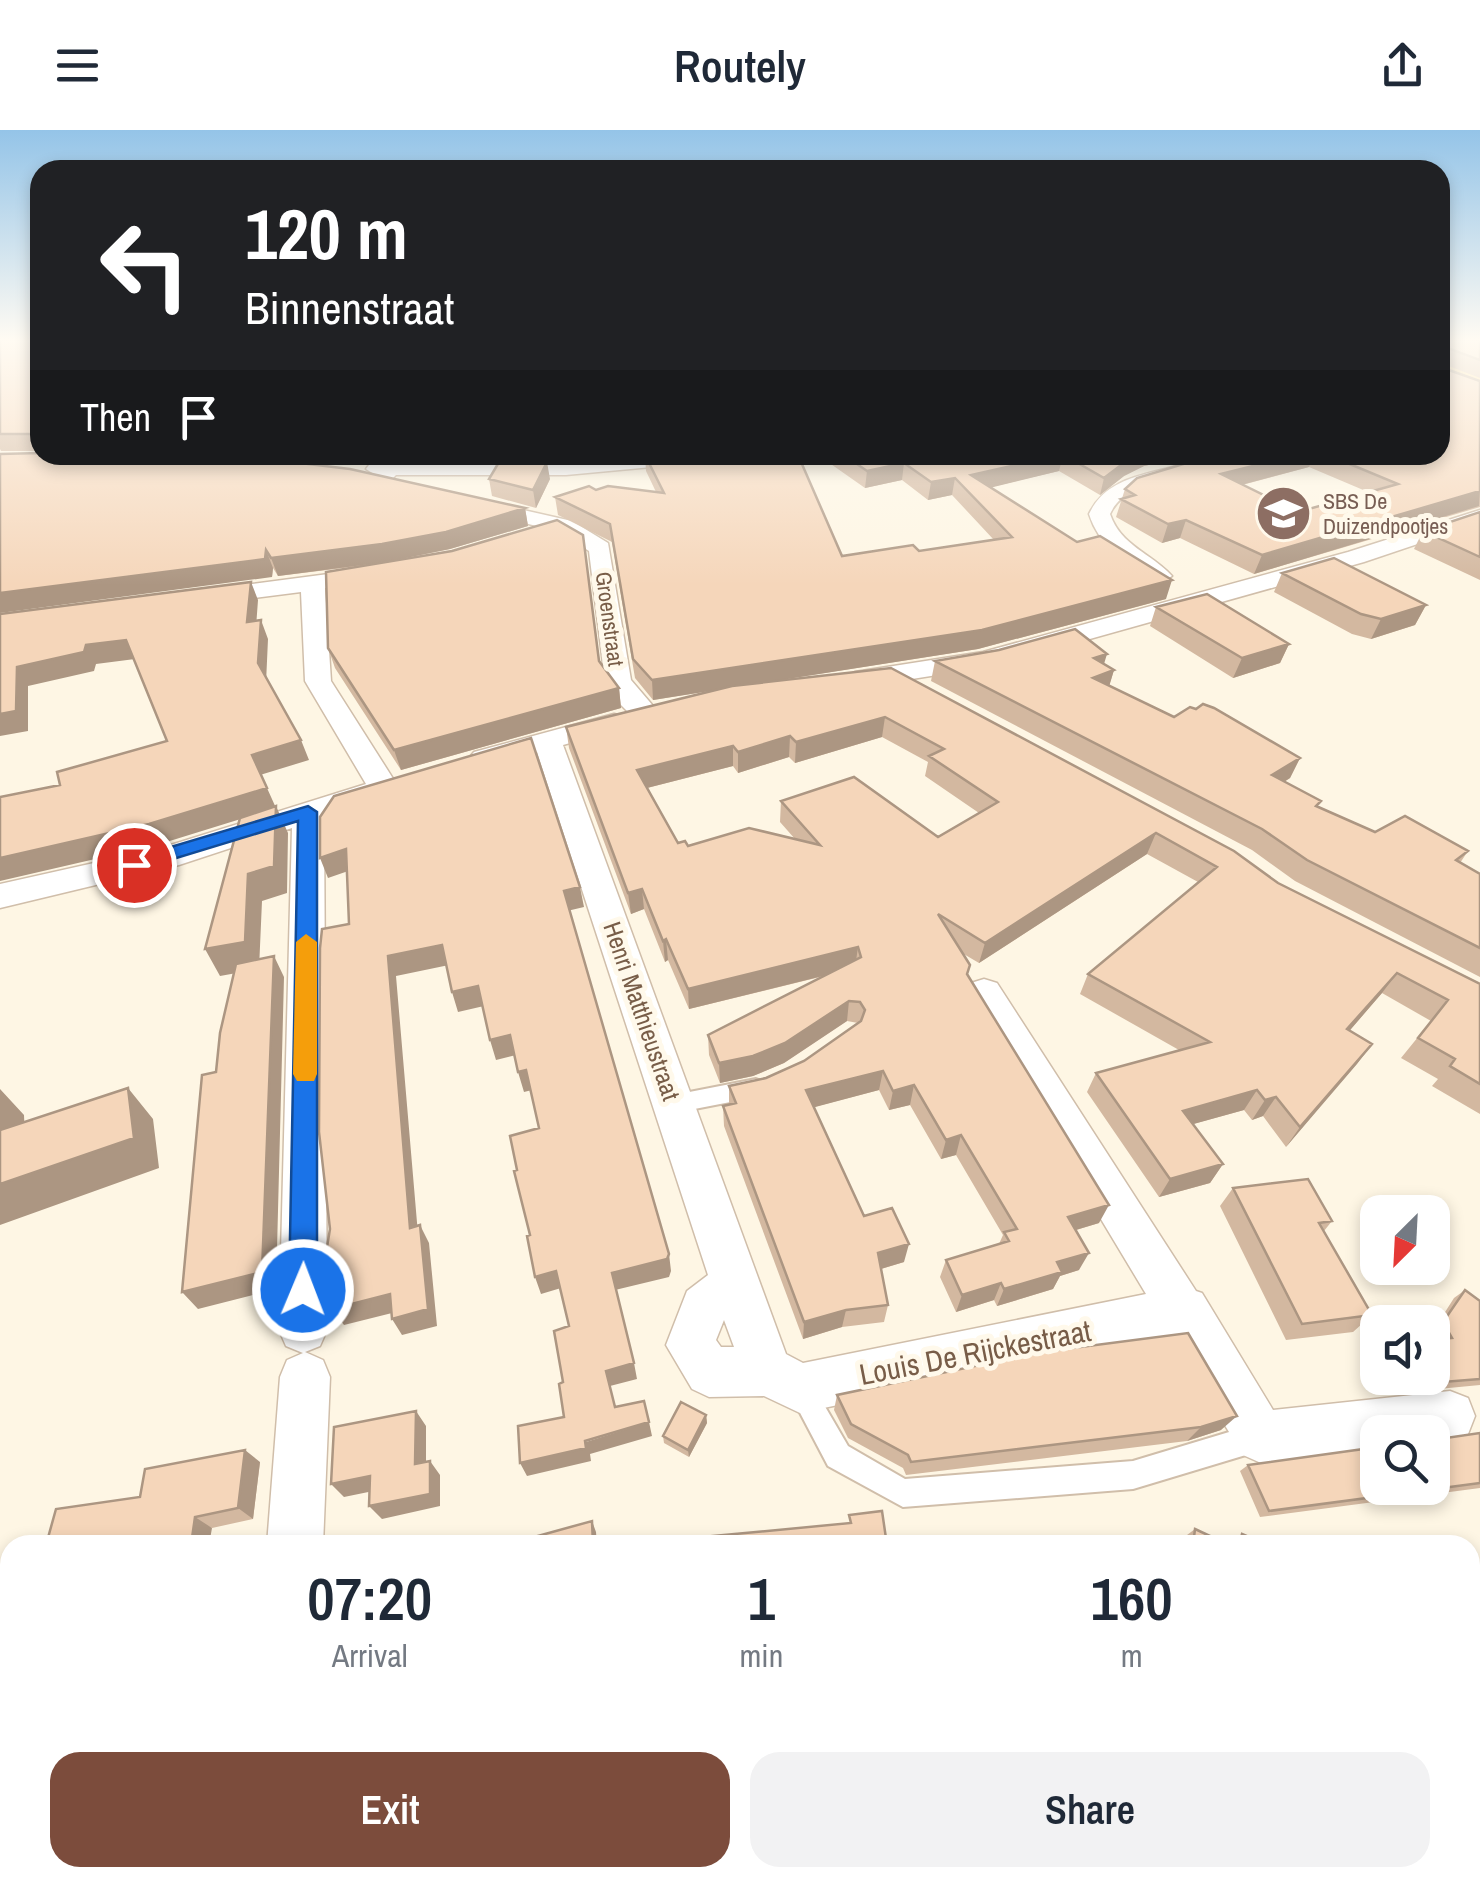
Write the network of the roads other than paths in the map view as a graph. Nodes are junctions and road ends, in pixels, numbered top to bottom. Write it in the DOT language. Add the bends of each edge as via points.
graph roads {
  1 [pos="601,465"];
  2 [pos="1184,465"];
  3 [pos="378,472"];
  4 [pos="1480,516"];
  5 [pos="564,526"];
  6 [pos="510,542"];
  7 [pos="404,570"];
  8 [pos="314,584"];
  9 [pos="183,600"];
  10 [pos="1200,601"];
  11 [pos="893,676"];
  12 [pos="821,684"];
  13 [pos="943,703"];
  14 [pos="547,739"];
  15 [pos="456,766"];
  16 [pos="420,777"];
  17 [pos="384,788"];
  18 [pos="308,812"];
  19 [pos="0,896"];
  20 [pos="984,993"];
  21 [pos="775,1080"];
  22 [pos="674,1104"];
  23 [pos="734,1283"];
  24 [pos="1185,1309"];
  25 [pos="784,1380"];
  26 [pos="1360,1426"];
  27 [pos="1262,1437"];
  28 [pos="295,1535"];
  1 -- 3 [label="street"];
  2 -- 10 [label="street" via="1120,488 1105,498 1098,522 1130,557"];
  3 -- 5 [label="street, Groenstraat" via="441,498"];
  4 -- 10 [label="street"];
  5 -- 6 [label="street"];
  5 -- 14 [label="street, Groenstraat" via="600,548 618,680 624,692 655,712"];
  7 -- 8 [label="street"];
  8 -- 9 [label="street"];
  8 -- 17 [label="street" via="318,681"];
  10 -- 11 [label="street" via="985,660"];
  11 -- 12 [label="street"];
  11 -- 13 [label="street"];
  14 -- 15 [label="street"];
  14 -- 22 [label="street, Henri Matthieustraat"];
  16 -- 17 [label="street"];
  17 -- 18 [label="street"];
  18 -- 19 [label="street" via="168,857"];
  18 -- 28 [label="street" via="304,1353"];
  20 -- 24 [label="street"];
  21 -- 22 [label="lane"];
  22 -- 23 [label="street, Henri Matthieustraat"];
  23 -- 25 [label="street, Henri Matthieustraat"];
  23 -- 25 [label="street" via="704,1308 690,1345 709,1372"];
  24 -- 25 [label="street, Louis De Rijckestraat"];
  24 -- 27 [label="street"];
  25 -- 27 [label="lane" via="838,1456 903,1493 1133,1474"];
  26 -- 27 [label="street"];
}
